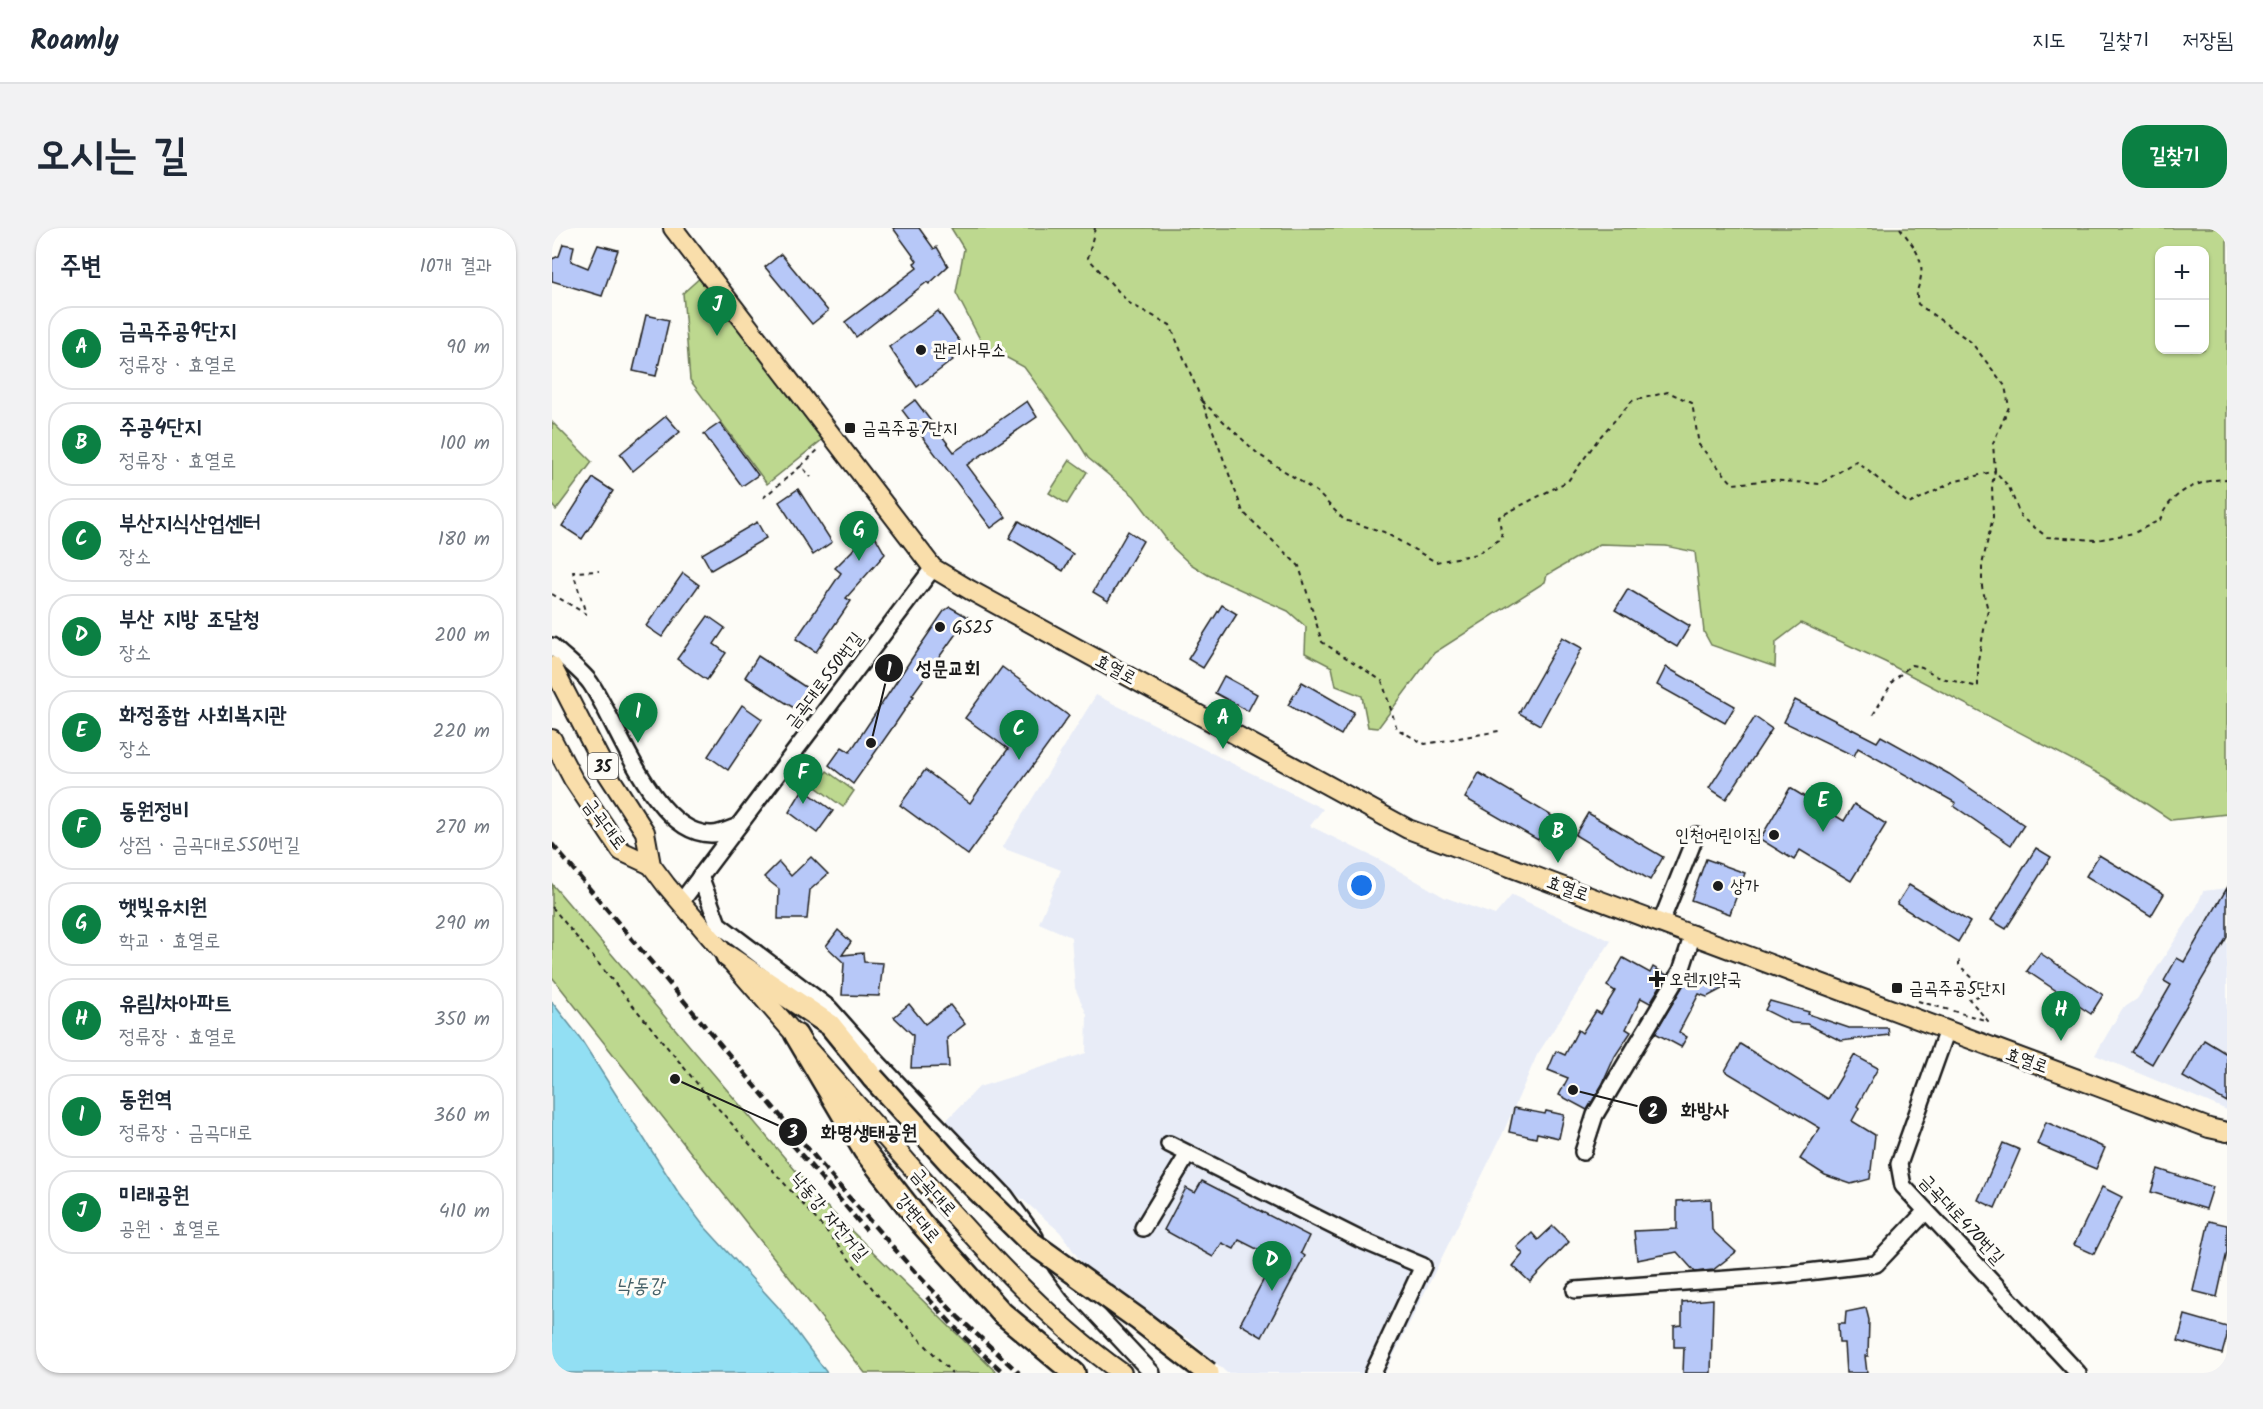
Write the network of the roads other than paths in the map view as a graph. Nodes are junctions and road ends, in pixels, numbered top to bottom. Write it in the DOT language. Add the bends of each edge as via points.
graph roads {
  1 [pos="673,228"];
  2 [pos="933,568"];
  3 [pos="552,646"];
  4 [pos="552,666"];
  5 [pos="552,740"];
  6 [pos="738,826"];
  7 [pos="1696,836"];
  8 [pos="651,865"];
  9 [pos="700,876"];
  10 [pos="685,907"];
  11 [pos="1660,922"];
  12 [pos="718,924"];
  13 [pos="1693,934"];
  14 [pos="727,956"];
  15 [pos="1947,1030"];
  16 [pos="796,1035"];
  17 [pos="2227,1132"];
  18 [pos="1169,1144"];
  19 [pos="1583,1152"];
  20 [pos="1188,1154"];
  21 [pos="1926,1211"];
  22 [pos="1143,1228"];
  23 [pos="1575,1290"];
  24 [pos="1074,1373"];
  25 [pos="1122,1373"];
  26 [pos="1152,1373"];
  27 [pos="1208,1373"];
  28 [pos="1373,1373"];
  29 [pos="2078,1373"];
  1 -- 2 [label="main road, 효열로"];
  2 -- 6 [label="street, 금곡대로550번길"];
  2 -- 11 [label="main road, 효열로" via="1408,829"];
  3 -- 6 [label="street" via="590,682 644,781 671,818 683,827 705,834 714,835"];
  4 -- 8 [label="main road, 금곡대로 / 35" via="607,773 645,832"];
  5 -- 8 [label="main road, 금곡대로 / 35" via="621,851"];
  6 -- 9 [label="street, 금곡대로550번길"];
  7 -- 11 [label="street"];
  8 -- 10 [label="main road, 금곡대로 / 35"];
  9 -- 10 [label="street, 금곡대로550번길"];
  9 -- 12 [label="street"];
  10 -- 12 [label="street, 금곡대로"];
  10 -- 14 [label="main road, 금곡대로 / 35"];
  11 -- 13 [label="main road, 효열로"];
  12 -- 26 [label="street, 금곡대로" via="829,1008 1005,1196 1074,1290"];
  13 -- 15 [label="main road, 효열로"];
  13 -- 19 [label="street" via="1681,971 1595,1115"];
  14 -- 16 [label="main road, 금곡대로 / 35"];
  14 -- 27 [label="highway, bridge" via="830,1025 952,1166 1028,1240"];
  15 -- 17 [label="main road, 효열로"];
  15 -- 21 [label="street, 금곡대로470번길" via="1899,1164 1903,1186"];
  16 -- 24 [label="highway, 강변대로" via="864,1150 921,1223 1002,1313"];
  16 -- 25 [label="main road, 금곡대로 / 35" via="1010,1276 1053,1318"];
  18 -- 20 [label="street"];
  20 -- 22 [label="street"];
  20 -- 28 [label="street" via="1359,1239 1423,1266"];
  21 -- 23 [label="street" via="1876,1264"];
  21 -- 29 [label="street, 금곡대로470번길"];
}
